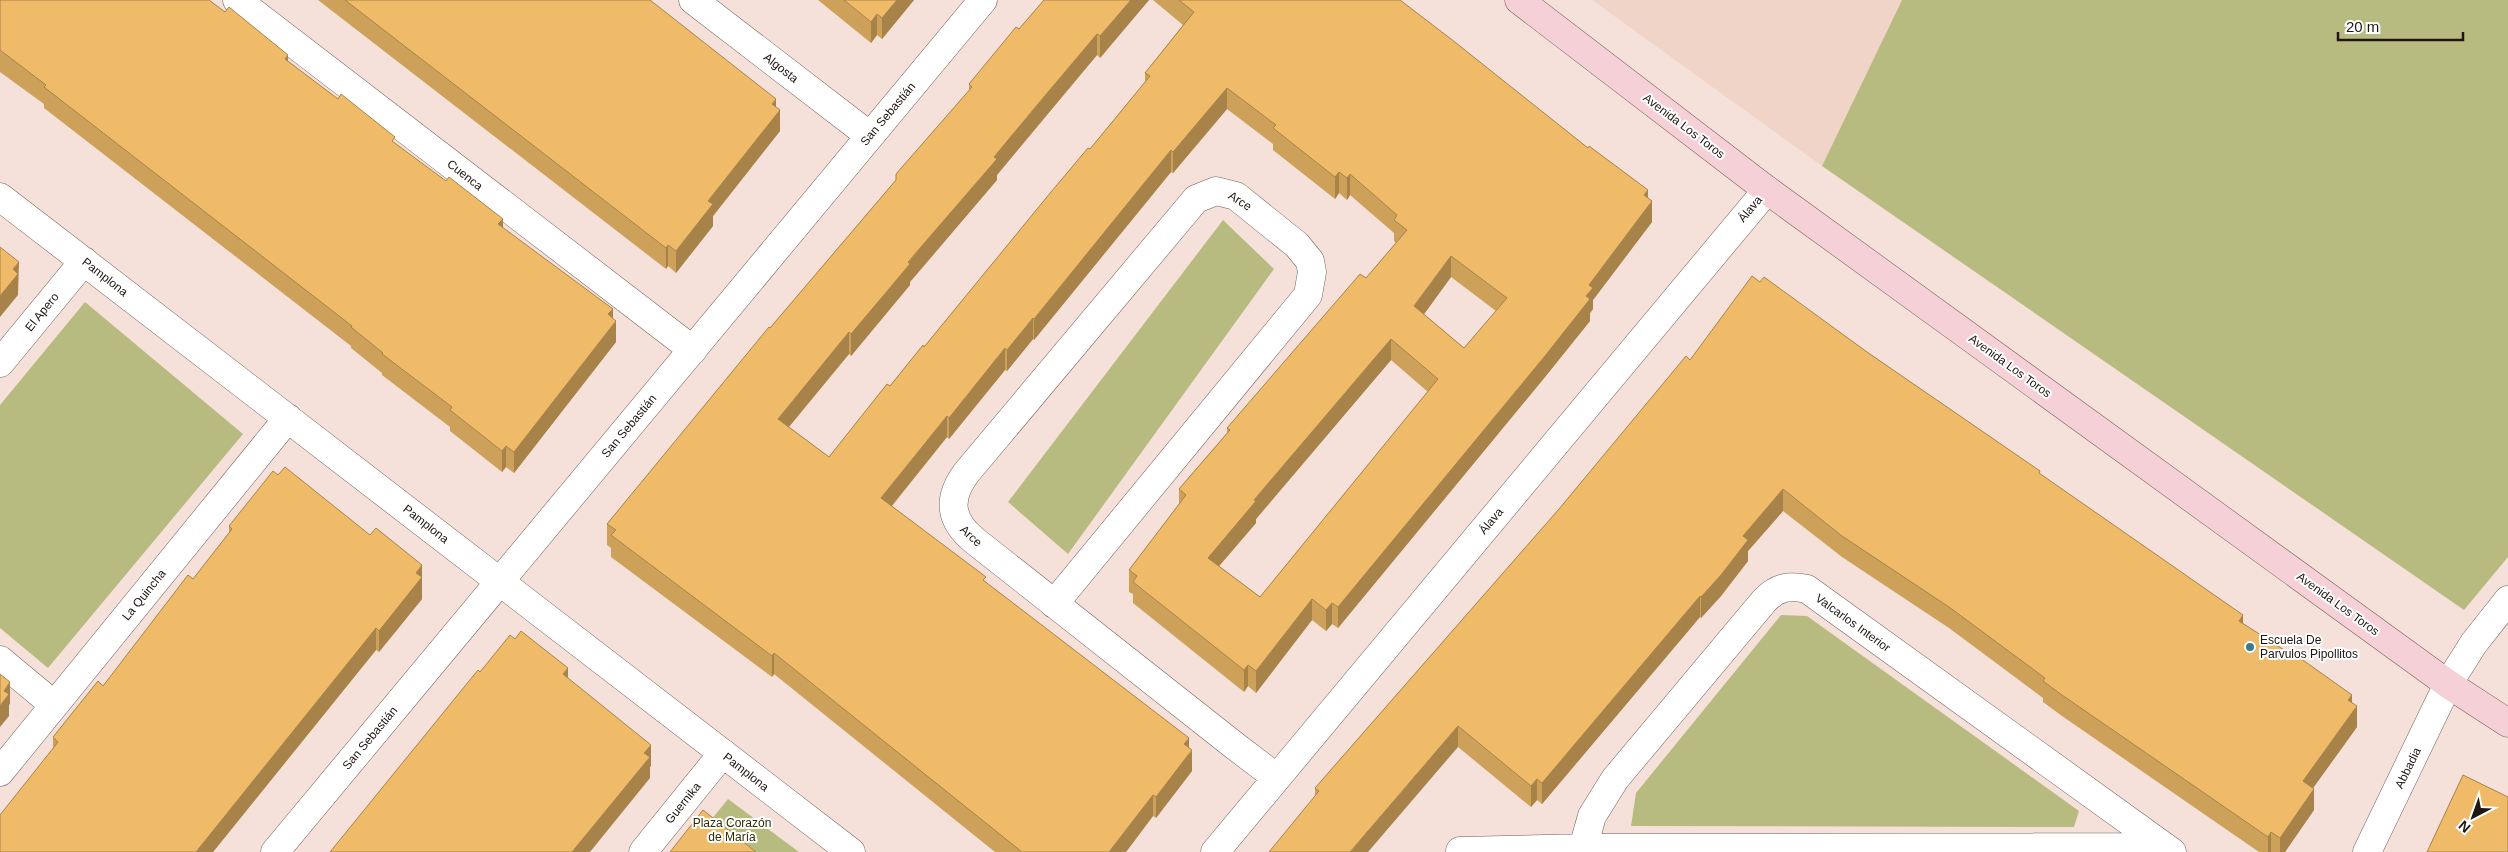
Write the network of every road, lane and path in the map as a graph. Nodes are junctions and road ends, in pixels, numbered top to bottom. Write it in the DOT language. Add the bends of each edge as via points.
graph roads {
  1 [pos="237,0"];
  2 [pos="693,0"];
  3 [pos="983,0"];
  4 [pos="1519,0"];
  5 [pos="870,136"];
  6 [pos="1767,190"];
  7 [pos="0,197"];
  8 [pos="84,261"];
  9 [pos="692,350"];
  10 [pos="0,363"];
  11 [pos="288,418"];
  12 [pos="500,582"];
  13 [pos="2508,600"];
  14 [pos="1054,604"];
  15 [pos="0,660"];
  16 [pos="2448,684"];
  17 [pos="54,705"];
  18 [pos="2508,723"];
  19 [pos="723,753"];
  20 [pos="0,772"];
  21 [pos="1276,778"];
  22 [pos="1583,848"];
  23 [pos="2169,849"];
  24 [pos="1460,851"];
  25 [pos="275,852"];
  26 [pos="643,852"];
  27 [pos="851,852"];
  28 [pos="1215,852"];
  29 [pos="2367,852"];
  1 -- 9 [label="street, Cuenca"];
  2 -- 5 [label="street, Algosta"];
  3 -- 5 [label="street, San Sebastián"];
  4 -- 6 [label="main road, Avenida Los Toros"];
  5 -- 9 [label="street, San Sebastián"];
  6 -- 16 [label="main road, Avenida Los Toros"];
  6 -- 21 [label="street, Álava"];
  7 -- 8 [label="street, Pamplona"];
  8 -- 10 [label="street, El Apero"];
  8 -- 11 [label="street, Pamplona"];
  9 -- 12 [label="street, San Sebastián"];
  11 -- 12 [label="street, Pamplona"];
  11 -- 17 [label="street, La Quincha"];
  12 -- 19 [label="street, Pamplona"];
  12 -- 25 [label="street, San Sebastián"];
  13 -- 16 [label="street, Abbadia" via="2474,643"];
  14 -- 14 [label="street, Arce" via="1308,295 1312,272 1304,252 1236,196 1216,191 1196,199 959,483 953,509 964,532"];
  14 -- 21 [label="street, Arce"];
  15 -- 17 [label="street"];
  16 -- 18 [label="main road, Avenida Los Toros"];
  16 -- 29 [label="street, Abbadia"];
  17 -- 20 [label="street, La Quincha"];
  19 -- 26 [label="street, Guernika"];
  19 -- 27 [label="street, Pamplona"];
  21 -- 28 [label="street, Álava"];
  22 -- 23 [label="street"];
  22 -- 23 [label="street, Valcarlos Interior" via="1592,816 1615,779 1764,601 1779,588 1789,586 1807,589"];
  22 -- 24 [label="street"];
}
